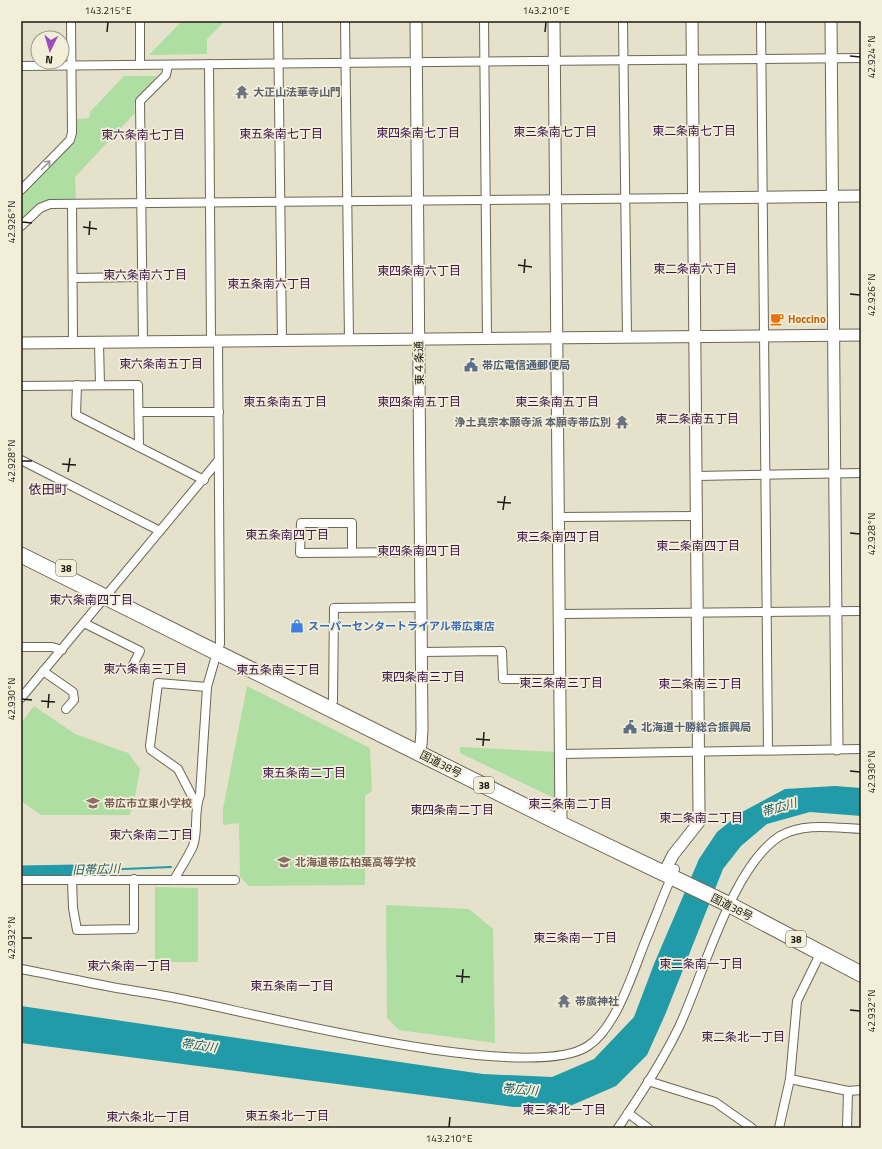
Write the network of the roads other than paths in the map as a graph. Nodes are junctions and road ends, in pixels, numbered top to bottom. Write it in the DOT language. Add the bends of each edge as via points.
graph roads {
  1 [pos="71,21"];
  2 [pos="140,21"];
  3 [pos="278,21"];
  4 [pos="346,21"];
  5 [pos="416,21"];
  6 [pos="484,21"];
  7 [pos="554,21"];
  8 [pos="623,21"];
  9 [pos="692,21"];
  10 [pos="761,21"];
  11 [pos="831,21"];
  12 [pos="831,58"];
  13 [pos="861,58"];
  14 [pos="761,59"];
  15 [pos="555,60"];
  16 [pos="624,60"];
  17 [pos="692,60"];
  18 [pos="484,61"];
  19 [pos="346,62"];
  20 [pos="416,62"];
  21 [pos="209,64"];
  22 [pos="278,64"];
  23 [pos="140,65"];
  24 [pos="168,65"];
  25 [pos="21,66"];
  26 [pos="72,66"];
  27 [pos="21,190"];
  28 [pos="833,196"];
  29 [pos="861,196"];
  30 [pos="762,197"];
  31 [pos="694,198"];
  32 [pos="556,199"];
  33 [pos="626,199"];
  34 [pos="417,200"];
  35 [pos="486,200"];
  36 [pos="349,201"];
  37 [pos="211,202"];
  38 [pos="280,202"];
  39 [pos="142,203"];
  40 [pos="72,204"];
  41 [pos="21,226"];
  42 [pos="142,277"];
  43 [pos="73,278"];
  44 [pos="764,335"];
  45 [pos="861,335"];
  46 [pos="695,336"];
  47 [pos="834,336"];
  48 [pos="627,337"];
  49 [pos="557,338"];
  50 [pos="419,339"];
  51 [pos="488,339"];
  52 [pos="349,340"];
  53 [pos="214,341"];
  54 [pos="282,341"];
  55 [pos="73,342"];
  56 [pos="99,342"];
  57 [pos="143,342"];
  58 [pos="21,343"];
  59 [pos="77,385"];
  60 [pos="100,385"];
  61 [pos="21,386"];
  62 [pos="139,412"];
  63 [pos="219,412"];
  64 [pos="139,447"];
  65 [pos="21,460"];
  66 [pos="218,462"];
  67 [pos="861,473"];
  68 [pos="765,474"];
  69 [pos="835,474"];
  70 [pos="696,476"];
  71 [pos="204,480"];
  72 [pos="697,516"];
  73 [pos="559,517"];
  74 [pos="160,531"];
  75 [pos="21,545"];
  76 [pos="421,552"];
  77 [pos="352,554"];
  78 [pos="21,555"];
  79 [pos="109,594"];
  80 [pos="421,607"];
  81 [pos="836,611"];
  82 [pos="861,611"];
  83 [pos="697,612"];
  84 [pos="767,612"];
  85 [pos="560,614"];
  86 [pos="84,623"];
  87 [pos="21,647"];
  88 [pos="218,648"];
  89 [pos="62,650"];
  90 [pos="422,652"];
  91 [pos="133,665"];
  92 [pos="43,671"];
  93 [pos="561,679"];
  94 [pos="207,687"];
  95 [pos="24,690"];
  96 [pos="21,698"];
  97 [pos="333,701"];
  98 [pos="66,709"];
  99 [pos="420,748"];
  100 [pos="861,748"];
  101 [pos="837,749"];
  102 [pos="768,750"];
  103 [pos="700,752"];
  104 [pos="562,754"];
  105 [pos="196,804"];
  106 [pos="561,819"];
  107 [pos="861,829"];
  108 [pos="669,871"];
  109 [pos="134,879"];
  110 [pos="21,880"];
  111 [pos="72,880"];
  112 [pos="174,880"];
  113 [pos="235,880"];
  114 [pos="728,901"];
  115 [pos="821,952"];
  116 [pos="861,964"];
  117 [pos="21,969"];
  118 [pos="861,974"];
  119 [pos="790,1079"];
  120 [pos="648,1081"];
  121 [pos="861,1090"];
  122 [pos="848,1091"];
  123 [pos="628,1113"];
  124 [pos="618,1128"];
  125 [pos="648,1128"];
  126 [pos="752,1128"];
  127 [pos="778,1128"];
  128 [pos="847,1128"];
  1 -- 26 [label="street"];
  2 -- 23 [label="street"];
  3 -- 22 [label="street"];
  4 -- 19 [label="street"];
  5 -- 20 [label="street, 東４条通"];
  6 -- 18 [label="street"];
  7 -- 15 [label="street"];
  8 -- 16 [label="street"];
  9 -- 17 [label="street"];
  10 -- 14 [label="street"];
  11 -- 12 [label="street"];
  12 -- 13 [label="street"];
  12 -- 14 [label="street"];
  12 -- 28 [label="street"];
  14 -- 17 [label="street"];
  14 -- 30 [label="street"];
  15 -- 16 [label="street"];
  15 -- 18 [label="street"];
  15 -- 32 [label="street"];
  16 -- 17 [label="street"];
  16 -- 33 [label="street"];
  17 -- 31 [label="street"];
  18 -- 20 [label="street"];
  18 -- 35 [label="street"];
  19 -- 20 [label="street"];
  19 -- 22 [label="street"];
  19 -- 36 [label="street"];
  20 -- 34 [label="street, 東４条通"];
  21 -- 22 [label="street"];
  21 -- 24 [label="street"];
  21 -- 37 [label="street"];
  22 -- 38 [label="street"];
  23 -- 24 [label="street"];
  23 -- 26 [label="street"];
  24 -- 39 [label="street" via="166,76 140,101"];
  25 -- 26 [label="street"];
  27 -- 26 [label="street, one-way" via="70,140"];
  28 -- 29 [label="street"];
  28 -- 30 [label="street"];
  28 -- 47 [label="street"];
  30 -- 31 [label="street"];
  30 -- 44 [label="street"];
  31 -- 33 [label="street"];
  31 -- 46 [label="street"];
  32 -- 33 [label="street"];
  32 -- 35 [label="street"];
  32 -- 49 [label="street"];
  33 -- 48 [label="street"];
  34 -- 35 [label="street"];
  34 -- 36 [label="street"];
  34 -- 50 [label="street, 東４条通"];
  35 -- 51 [label="street"];
  36 -- 38 [label="street"];
  36 -- 52 [label="street"];
  37 -- 38 [label="street"];
  37 -- 39 [label="street"];
  37 -- 53 [label="street"];
  38 -- 54 [label="street"];
  39 -- 40 [label="street"];
  39 -- 42 [label="street"];
  40 -- 41 [label="street" via="50,204 40,208"];
  40 -- 43 [label="street"];
  42 -- 43 [label="street"];
  42 -- 57 [label="street"];
  43 -- 55 [label="street"];
  44 -- 46 [label="street"];
  44 -- 47 [label="street"];
  44 -- 68 [label="street"];
  45 -- 47 [label="street"];
  46 -- 48 [label="street"];
  46 -- 70 [label="street"];
  47 -- 69 [label="street"];
  48 -- 49 [label="street"];
  49 -- 51 [label="street"];
  49 -- 73 [label="street"];
  50 -- 51 [label="street"];
  50 -- 52 [label="street"];
  50 -- 76 [label="street, 東４条通"];
  52 -- 54 [label="street"];
  53 -- 54 [label="street"];
  53 -- 57 [label="street"];
  53 -- 63 [label="street"];
  55 -- 56 [label="street"];
  55 -- 58 [label="street"];
  56 -- 57 [label="street"];
  56 -- 60 [label="street"];
  59 -- 60 [label="street"];
  59 -- 61 [label="street"];
  59 -- 64 [label="street" via="76,415"];
  60 -- 62 [label="street" via="138,385"];
  62 -- 63 [label="street"];
  62 -- 64 [label="street"];
  63 -- 66 [label="street"];
  64 -- 71 [label="street"];
  65 -- 74 [label="street"];
  66 -- 71 [label="street"];
  66 -- 88 [label="street"];
  67 -- 69 [label="street"];
  68 -- 69 [label="street"];
  68 -- 70 [label="street"];
  68 -- 84 [label="street"];
  69 -- 81 [label="street"];
  70 -- 72 [label="street"];
  71 -- 74 [label="street"];
  72 -- 73 [label="street"];
  72 -- 83 [label="street"];
  73 -- 85 [label="street"];
  74 -- 79 [label="street"];
  75 -- 79 [label="highway, 国道38号 / 38"];
  76 -- 77 [label="street"];
  76 -- 80 [label="street, 東４条通"];
  77 -- 77 [label="street" via="300,553 301,523 352,523"];
  78 -- 79 [label="highway, 国道38号 / 38"];
  79 -- 86 [label="street"];
  79 -- 88 [label="highway, 国道38号 / 38"];
  80 -- 90 [label="street, 東４条通"];
  80 -- 97 [label="street" via="334,608"];
  81 -- 82 [label="street"];
  81 -- 84 [label="street"];
  81 -- 101 [label="street"];
  83 -- 84 [label="street"];
  83 -- 85 [label="street"];
  83 -- 103 [label="street"];
  84 -- 102 [label="street"];
  85 -- 93 [label="street"];
  86 -- 89 [label="street"];
  86 -- 91 [label="street" via="140,651"];
  87 -- 89 [label="street" via="52,647"];
  88 -- 94 [label="street"];
  88 -- 97 [label="highway, 国道38号 / 38"];
  88 -- 99 [label="highway, 国道38号 / 38"];
  89 -- 92 [label="street"];
  90 -- 93 [label="street" via="502,651 503,680"];
  90 -- 99 [label="street, 東４条通"];
  92 -- 95 [label="street"];
  92 -- 98 [label="street" via="73,692 74,700"];
  93 -- 104 [label="street"];
  94 -- 105 [label="street" via="200,796"];
  94 -- 105 [label="street" via="158,683 150,746 151,750 178,769"];
  95 -- 96 [label="street"];
  97 -- 99 [label="highway, 国道38号 / 38"];
  99 -- 106 [label="highway, 国道38号 / 38"];
  100 -- 101 [label="street"];
  101 -- 102 [label="street"];
  102 -- 103 [label="street"];
  103 -- 104 [label="street"];
  103 -- 108 [label="street" via="699,822"];
  104 -- 106 [label="street"];
  105 -- 112 [label="street" via="193,846"];
  106 -- 108 [label="highway, 国道38号 / 38"];
  107 -- 114 [label="street" via="814,827 794,830 781,836 766,847"];
  108 -- 114 [label="highway, 国道38号 / 38"];
  108 -- 117 [label="street" via="630,982 610,1020 599,1037 588,1047 563,1056 507,1059 434,1049 278,1021 186,1000"];
  109 -- 111 [label="street"];
  109 -- 111 [label="street" via="134,929 77,930"];
  109 -- 112 [label="street"];
  110 -- 111 [label="street"];
  112 -- 113 [label="street"];
  114 -- 115 [label="highway, 国道38号 / 38"];
  114 -- 116 [label="highway, 国道38号 / 38"];
  114 -- 120 [label="street" via="679,1026"];
  115 -- 118 [label="highway, 国道38号 / 38"];
  115 -- 119 [label="street" via="797,1001"];
  119 -- 122 [label="street"];
  119 -- 127 [label="street"];
  120 -- 123 [label="street"];
  120 -- 126 [label="street" via="715,1102"];
  121 -- 122 [label="street"];
  122 -- 128 [label="street"];
  123 -- 124 [label="street"];
  123 -- 125 [label="street"];
}
